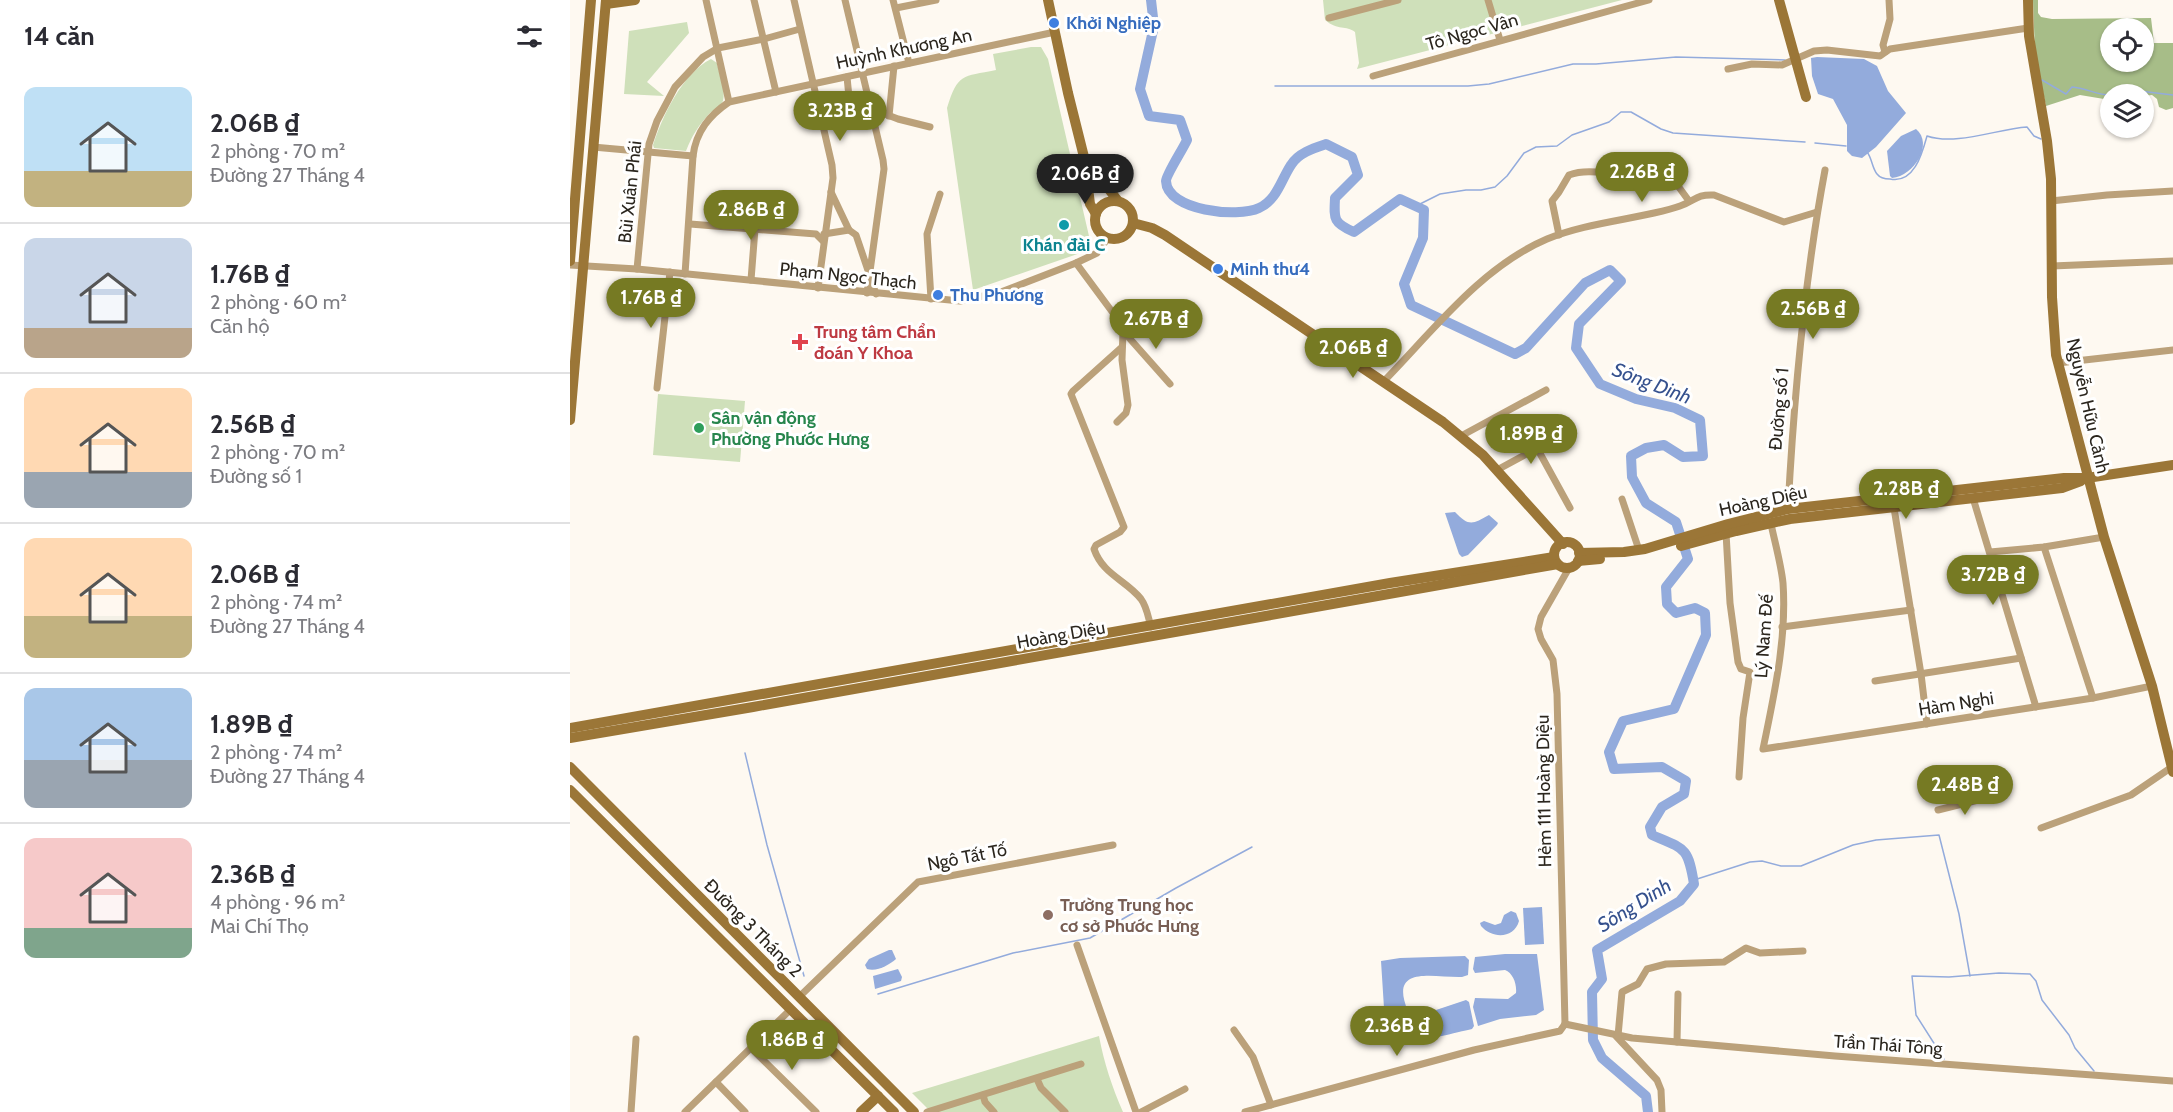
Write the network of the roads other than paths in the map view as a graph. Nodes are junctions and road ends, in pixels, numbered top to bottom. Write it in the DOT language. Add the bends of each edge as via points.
graph roads {
  1 [pos="591,0"];
  2 [pos="635,0"];
  3 [pos="706,0"];
  4 [pos="754,0"];
  5 [pos="794,0"];
  6 [pos="845,0"];
  7 [pos="893,0"];
  8 [pos="936,0"];
  9 [pos="1048,0"];
  10 [pos="1398,0"];
  11 [pos="1488,0"];
  12 [pos="1649,0"];
  13 [pos="1779,0"];
  14 [pos="1889,0"];
  15 [pos="2028,0"];
  16 [pos="604,1"];
  17 [pos="1640,1"];
  18 [pos="896,8"];
  19 [pos="1329,18"];
  20 [pos="2028,28"];
  21 [pos="800,29"];
  22 [pos="1055,32"];
  23 [pos="764,39"];
  24 [pos="1500,40"];
  25 [pos="718,48"];
  26 [pos="1885,52"];
  27 [pos="1796,60"];
  28 [pos="909,63"];
  29 [pos="894,66"];
  30 [pos="1728,69"];
  31 [pos="862,73"];
  32 [pos="1373,76"];
  33 [pos="847,77"];
  34 [pos="814,84"];
  35 [pos="776,92"];
  36 [pos="1806,97"];
  37 [pos="729,102"];
  38 [pos="872,109"];
  39 [pos="889,116"];
  40 [pos="930,128"];
  41 [pos="575,137"];
  42 [pos="593,147"];
  43 [pos="647,151"];
  44 [pos="693,156"];
  45 [pos="1084,157"];
  46 [pos="1662,164"];
  47 [pos="1825,170"];
  48 [pos="1631,178"];
  49 [pos="2173,191"];
  50 [pos="831,192"];
  51 [pos="940,194"];
  52 [pos="1118,201"];
  53 [pos="1689,201"];
  54 [pos="2051,201"];
  55 [pos="1817,212"];
  56 [pos="1096,214"];
  57 [pos="1133,223"];
  58 [pos="690,224"];
  59 [pos="755,229"];
  60 [pos="849,230"];
  61 [pos="1559,235"];
  62 [pos="823,238"];
  63 [pos="1108,238"];
  64 [pos="2173,261"];
  65 [pos="570,263"];
  66 [pos="1076,263"];
  67 [pos="583,266"];
  68 [pos="2052,266"];
  69 [pos="637,269"];
  70 [pos="670,272"];
  71 [pos="686,274"];
  72 [pos="870,274"];
  73 [pos="751,280"];
  74 [pos="818,288"];
  75 [pos="867,294"];
  76 [pos="876,294"];
  77 [pos="931,299"];
  78 [pos="1123,330"];
  79 [pos="1122,347"];
  80 [pos="2173,350"];
  81 [pos="2058,363"];
  82 [pos="1383,382"];
  83 [pos="1170,384"];
  84 [pos="657,387"];
  85 [pos="1546,390"];
  86 [pos="570,420"];
  87 [pos="1117,422"];
  88 [pos="1461,436"];
  89 [pos="1554,439"];
  90 [pos="1537,448"];
  91 [pos="2173,465"];
  92 [pos="1497,470"];
  93 [pos="2087,478"];
  94 [pos="1973,498"];
  95 [pos="1622,499"];
  96 [pos="1899,503"];
  97 [pos="1570,508"];
  98 [pos="1788,509"];
  99 [pos="1771,524"];
  100 [pos="1718,533"];
  101 [pos="2104,537"];
  102 [pos="1563,544"];
  103 [pos="1666,546"];
  104 [pos="2044,547"];
  105 [pos="1639,550"];
  106 [pos="1990,552"];
  107 [pos="1579,557"];
  108 [pos="1560,563"];
  109 [pos="1911,610"];
  110 [pos="1150,627"];
  111 [pos="1782,627"];
  112 [pos="1170,628"];
  113 [pos="2021,658"];
  114 [pos="1921,674"];
  115 [pos="881,678"];
  116 [pos="1875,681"];
  117 [pos="2152,686"];
  118 [pos="2093,698"];
  119 [pos="2036,707"];
  120 [pos="1927,724"];
  121 [pos="570,728"];
  122 [pos="570,738"];
  123 [pos="1763,750"];
  124 [pos="570,767"];
  125 [pos="2172,770"];
  126 [pos="1739,777"];
  127 [pos="570,790"];
  128 [pos="1986,798"];
  129 [pos="570,800"];
  130 [pos="1938,810"];
  131 [pos="594,813"];
  132 [pos="2041,828"];
  133 [pos="1113,845"];
  134 [pos="1077,945"];
  135 [pos="1803,951"];
  136 [pos="1678,994"];
  137 [pos="799,997"];
  138 [pos="791,1009"];
  139 [pos="1565,1024"];
  140 [pos="1234,1030"];
  141 [pos="1617,1036"];
  142 [pos="636,1039"];
  143 [pos="1677,1042"];
  144 [pos="751,1048"];
  145 [pos="1081,1065"];
  146 [pos="1037,1079"];
  147 [pos="2173,1081"];
  148 [pos="716,1082"];
  149 [pos="1185,1089"];
  150 [pos="983,1095"];
  151 [pos="878,1096"];
  152 [pos="1271,1105"];
  153 [pos="631,1112"];
  154 [pos="685,1112"];
  155 [pos="745,1112"];
  156 [pos="816,1112"];
  157 [pos="861,1112"];
  158 [pos="894,1112"];
  159 [pos="914,1112"];
  160 [pos="927,1112"];
  161 [pos="994,1112"];
  162 [pos="1065,1112"];
  163 [pos="1136,1112"];
  164 [pos="1141,1112"];
  165 [pos="1245,1112"];
  166 [pos="1662,1112"];
  1 -- 41 [label="main road"];
  2 -- 16 [label="main road"];
  3 -- 25 [label="street"];
  4 -- 23 [label="street"];
  5 -- 21 [label="street"];
  6 -- 31 [label="street"];
  7 -- 18 [label="street"];
  8 -- 18 [label="street"];
  9 -- 22 [label="main road"];
  10 -- 19 [label="street"];
  11 -- 24 [label="street"];
  12 -- 17 [label="street, Tô Ngọc Vân"];
  13 -- 27 [label="main road"];
  14 -- 26 [label="street"];
  15 -- 20 [label="main road, Nguyễn Hữu Cảnh"];
  16 -- 42 [label="main road"];
  17 -- 24 [label="street, Tô Ngọc Vân"];
  18 -- 28 [label="street"];
  20 -- 26 [label="street"];
  20 -- 54 [label="main road, Nguyễn Hữu Cảnh" via="2047,141"];
  21 -- 23 [label="street, Bùi Xuân Phái"];
  21 -- 34 [label="street"];
  22 -- 28 [label="street, Huỳnh Khương An"];
  22 -- 45 [label="main road"];
  23 -- 25 [label="street, Bùi Xuân Phái"];
  23 -- 35 [label="street"];
  24 -- 32 [label="street, Tô Ngọc Vân"];
  25 -- 37 [label="street"];
  25 -- 43 [label="street, Bùi Xuân Phái" via="703,57 675,87"];
  26 -- 27 [label="street" via="1880,56 1814,51"];
  27 -- 30 [label="street" via="1782,65 1752,64"];
  27 -- 36 [label="main road"];
  28 -- 29 [label="street, Huỳnh Khương An"];
  29 -- 31 [label="street, Huỳnh Khương An"];
  29 -- 39 [label="street"];
  31 -- 33 [label="street, Huỳnh Khương An"];
  31 -- 38 [label="street"];
  33 -- 34 [label="street, Huỳnh Khương An"];
  33 -- 38 [label="street" via="851,100"];
  34 -- 35 [label="street, Huỳnh Khương An"];
  34 -- 50 [label="street" via="832,165"];
  35 -- 37 [label="street, Huỳnh Khương An"];
  37 -- 44 [label="street, Huỳnh Khương An" via="704,125"];
  38 -- 39 [label="street"];
  38 -- 72 [label="street" via="884,169"];
  39 -- 40 [label="street"];
  41 -- 65 [label="main road"];
  42 -- 43 [label="street"];
  42 -- 67 [label="main road"];
  43 -- 44 [label="street"];
  43 -- 69 [label="street, Bùi Xuân Phái"];
  44 -- 58 [label="street, Huỳnh Khương An"];
  45 -- 52 [label="main road"];
  45 -- 56 [label="main road" via="1089,200"];
  46 -- 53 [label="street"];
  47 -- 55 [label="street, Đường số 1"];
  48 -- 61 [label="street" via="1602,173 1569,175 1552,201"];
  49 -- 54 [label="street"];
  50 -- 60 [label="street"];
  50 -- 62 [label="street"];
  51 -- 77 [label="street" via="927,234"];
  52 -- 56 [label="main road" via="1103,205"];
  52 -- 57 [label="main road" via="1132,212"];
  53 -- 55 [label="street" via="1703,194 1714,195 1784,222"];
  53 -- 61 [label="street" via="1682,206"];
  54 -- 68 [label="main road, Nguyễn Hữu Cảnh"];
  55 -- 98 [label="street, Đường số 1" via="1797,374"];
  56 -- 63 [label="main road" via="1097,228"];
  57 -- 63 [label="main road" via="1122,237"];
  57 -- 82 [label="main road" via="1165,235"];
  58 -- 59 [label="street"];
  58 -- 71 [label="street, Huỳnh Khương An"];
  59 -- 62 [label="street" via="816,234"];
  59 -- 73 [label="street"];
  60 -- 62 [label="street"];
  60 -- 72 [label="street" via="856,235"];
  61 -- 82 [label="street" via="1509,261 1462,298"];
  62 -- 74 [label="street"];
  63 -- 66 [label="street, Phạm Ngọc Thạch" via="1097,253"];
  64 -- 68 [label="street"];
  65 -- 67 [label="street, Phạm Ngọc Thạch"];
  66 -- 77 [label="street, Phạm Ngọc Thạch" via="975,299"];
  66 -- 78 [label="street"];
  67 -- 69 [label="street, Phạm Ngọc Thạch"];
  67 -- 86 [label="main road"];
  68 -- 81 [label="main road, Nguyễn Hữu Cảnh"];
  69 -- 70 [label="street, Phạm Ngọc Thạch"];
  70 -- 71 [label="street, Phạm Ngọc Thạch"];
  70 -- 84 [label="street"];
  71 -- 73 [label="street, Phạm Ngọc Thạch"];
  72 -- 75 [label="street"];
  72 -- 76 [label="street"];
  73 -- 74 [label="street, Phạm Ngọc Thạch"];
  74 -- 75 [label="street, Phạm Ngọc Thạch"];
  75 -- 76 [label="street, Phạm Ngọc Thạch"];
  76 -- 77 [label="street, Phạm Ngọc Thạch"];
  78 -- 79 [label="street"];
  78 -- 83 [label="street"];
  79 -- 87 [label="street" via="1128,405"];
  79 -- 110 [label="street" via="1071,394 1124,527 1094,549 1109,573 1142,600"];
  80 -- 81 [label="street"];
  81 -- 93 [label="main road, Nguyễn Hữu Cảnh"];
  82 -- 88 [label="main road"];
  85 -- 88 [label="street"];
  88 -- 92 [label="main road"];
  89 -- 90 [label="street"];
  90 -- 92 [label="street"];
  90 -- 97 [label="street"];
  91 -- 93 [label="main road"];
  92 -- 102 [label="main road"];
  93 -- 94 [label="main road, Hoàng Diệu" via="2062,488"];
  93 -- 96 [label="main road, Hoàng Diệu" via="2064,478"];
  93 -- 101 [label="main road, Nguyễn Hữu Cảnh"];
  94 -- 96 [label="main road, Hoàng Diệu"];
  94 -- 106 [label="street"];
  95 -- 105 [label="street"];
  96 -- 98 [label="main road, Hoàng Diệu"];
  96 -- 99 [label="main road, Hoàng Diệu"];
  96 -- 109 [label="street"];
  98 -- 100 [label="main road, Hoàng Diệu"];
  99 -- 100 [label="main road, Hoàng Diệu"];
  99 -- 111 [label="street, Lý Nam Đế" via="1783,581"];
  100 -- 103 [label="main road"];
  100 -- 126 [label="street" via="1738,662 1741,669 1750,672"];
  101 -- 104 [label="street"];
  101 -- 117 [label="main road, Nguyễn Hữu Cảnh"];
  102 -- 107 [label="main road" via="1573,544"];
  102 -- 108 [label="main road" via="1556,549"];
  103 -- 105 [label="main road"];
  103 -- 107 [label="main road" via="1633,557"];
  104 -- 106 [label="street"];
  104 -- 118 [label="street"];
  105 -- 107 [label="main road"];
  106 -- 113 [label="street"];
  107 -- 108 [label="main road"];
  108 -- 112 [label="main road, Hoàng Diệu"];
  108 -- 139 [label="street, Hẻm 111 Hoàng Diệu" via="1538,629 1553,660 1557,694"];
  109 -- 111 [label="street"];
  109 -- 114 [label="street"];
  110 -- 112 [label="main road, Hoàng Diệu"];
  110 -- 115 [label="main road, Hoàng Diệu"];
  111 -- 123 [label="street, Lý Nam Đế" via="1778,675"];
  112 -- 115 [label="main road, Hoàng Diệu"];
  113 -- 114 [label="street"];
  113 -- 119 [label="street"];
  114 -- 116 [label="street"];
  114 -- 120 [label="street"];
  115 -- 121 [label="main road, Hoàng Diệu"];
  115 -- 122 [label="main road, Hoàng Diệu"];
  117 -- 118 [label="street, Hàm Nghi"];
  117 -- 125 [label="main road, Nguyễn Hữu Cảnh"];
  118 -- 119 [label="street, Hàm Nghi"];
  119 -- 120 [label="street, Hàm Nghi"];
  120 -- 123 [label="street, Hàm Nghi"];
  124 -- 137 [label="main road, Đường 3 Tháng 2"];
  125 -- 132 [label="street" via="2131,795"];
  127 -- 131 [label="main road, Đường 3 Tháng 2"];
  128 -- 130 [label="street"];
  129 -- 131 [label="main road"];
  131 -- 138 [label="main road, Đường 3 Tháng 2"];
  133 -- 137 [label="street, Ngô Tất Tố" via="918,882"];
  134 -- 163 [label="street"];
  135 -- 141 [label="street" via="1760,953 1746,948 1724,962 1666,964 1647,969 1638,984 1622,992"];
  136 -- 143 [label="street"];
  137 -- 159 [label="main road, Đường 3 Tháng 2"];
  138 -- 144 [label="street"];
  138 -- 151 [label="main road, Đường 3 Tháng 2"];
  139 -- 141 [label="street, Trần Thái Tông"];
  139 -- 152 [label="street" via="1560,1031"];
  140 -- 152 [label="street" via="1252,1058"];
  141 -- 143 [label="street, Trần Thái Tông"];
  141 -- 166 [label="street" via="1659,1085"];
  142 -- 153 [label="street"];
  143 -- 147 [label="street, Trần Thái Tông"];
  144 -- 148 [label="street"];
  144 -- 156 [label="street"];
  145 -- 146 [label="street"];
  146 -- 150 [label="street"];
  146 -- 162 [label="street"];
  148 -- 154 [label="street"];
  148 -- 155 [label="street"];
  149 -- 164 [label="street"];
  150 -- 160 [label="street"];
  150 -- 161 [label="street"];
  151 -- 157 [label="main road"];
  151 -- 158 [label="main road, Đường 3 Tháng 2"];
  152 -- 165 [label="street"];
}
